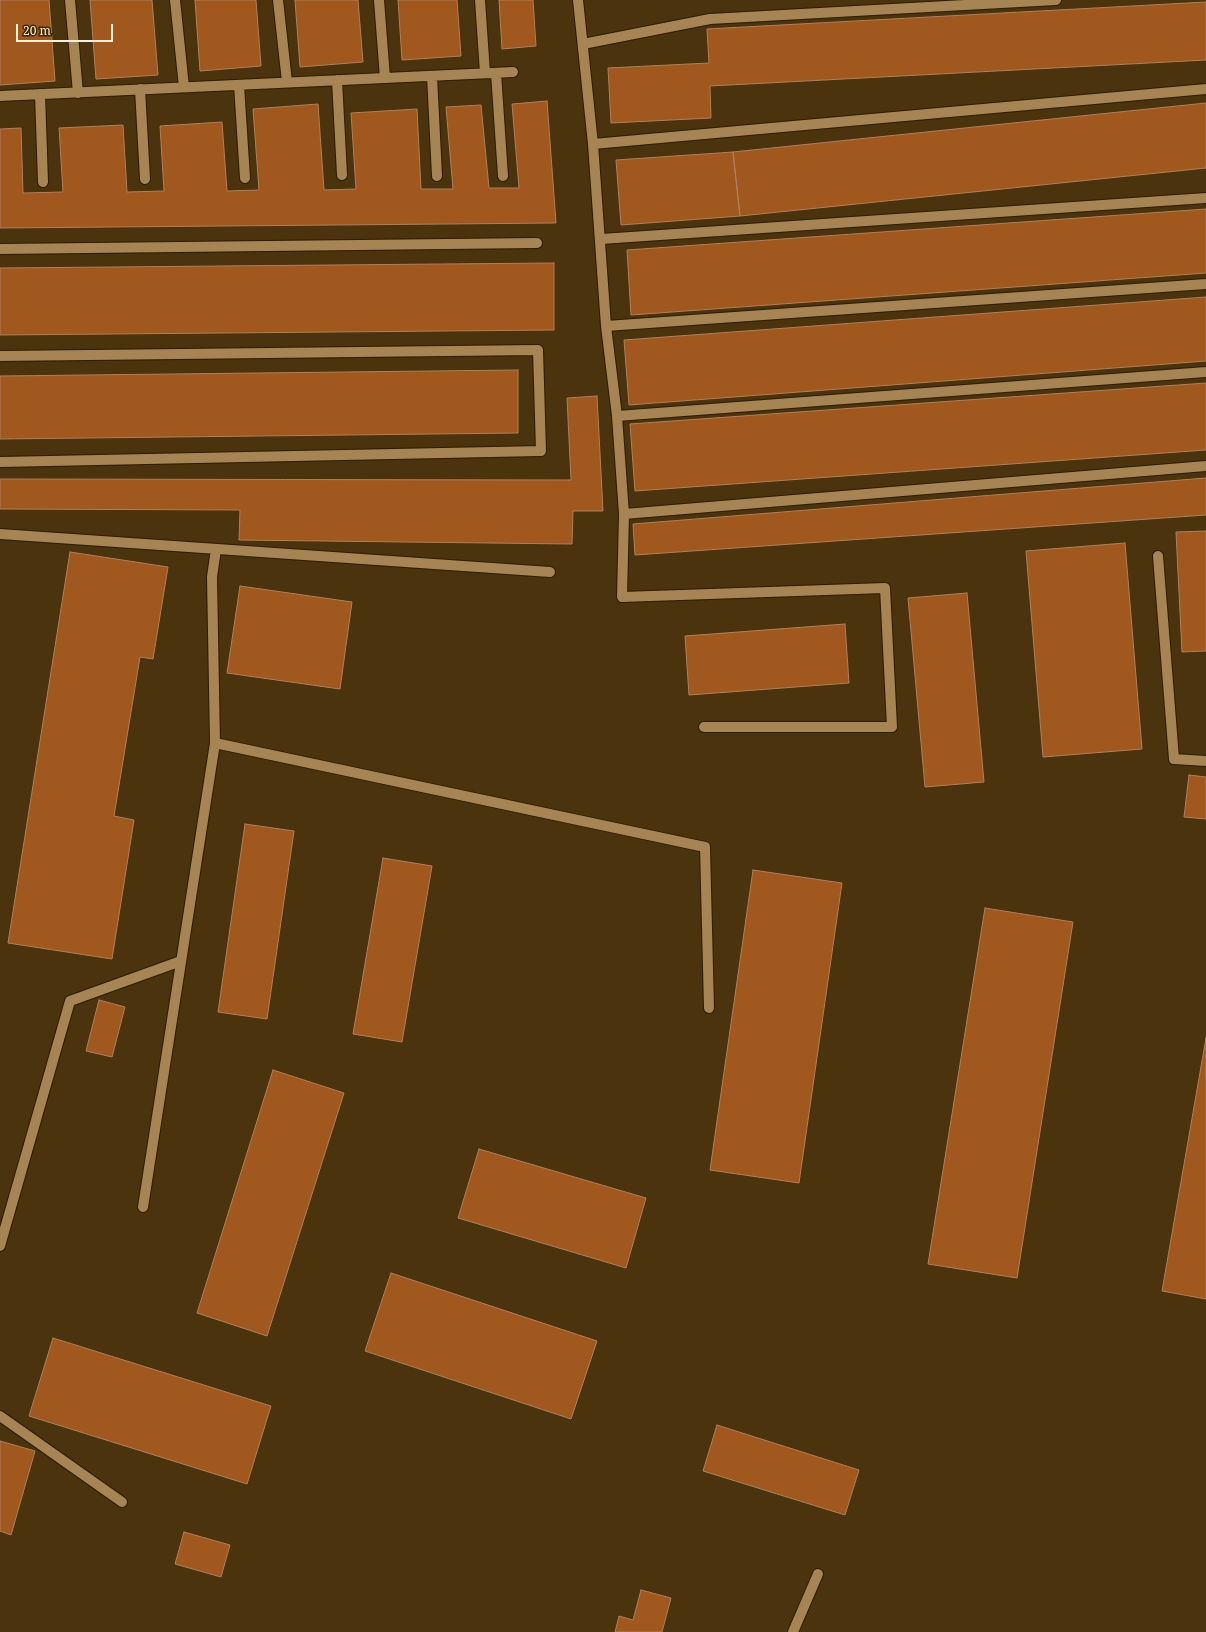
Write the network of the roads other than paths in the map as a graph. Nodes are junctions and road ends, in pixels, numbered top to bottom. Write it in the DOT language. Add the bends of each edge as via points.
graph roads {
  1 [pos="70,0"];
  2 [pos="175,0"];
  3 [pos="278,0"];
  4 [pos="379,0"];
  5 [pos="480,0"];
  6 [pos="578,0"];
  7 [pos="1056,0"];
  8 [pos="583,44"];
  9 [pos="513,72"];
  10 [pos="490,73"];
  11 [pos="432,76"];
  12 [pos="385,78"];
  13 [pos="337,80"];
  14 [pos="287,82"];
  15 [pos="239,85"];
  16 [pos="184,87"];
  17 [pos="1206,89"];
  18 [pos="140,90"];
  19 [pos="78,93"];
  20 [pos="40,94"];
  21 [pos="0,96"];
  22 [pos="594,144"];
  23 [pos="342,175"];
  24 [pos="437,176"];
  25 [pos="504,176"];
  26 [pos="245,178"];
  27 [pos="145,179"];
  28 [pos="43,182"];
  29 [pos="1206,198"];
  30 [pos="601,239"];
  31 [pos="537,243"];
  32 [pos="0,249"];
  33 [pos="1206,284"];
  34 [pos="606,326"];
  35 [pos="0,356"];
  36 [pos="1206,372"];
  37 [pos="617,416"];
  38 [pos="0,462"];
  39 [pos="1206,466"];
  40 [pos="624,514"];
  41 [pos="0,534"];
  42 [pos="216,549"];
  43 [pos="1158,556"];
  44 [pos="550,572"];
  45 [pos="704,727"];
  46 [pos="215,743"];
  47 [pos="1206,761"];
  48 [pos="181,961"];
  49 [pos="709,1008"];
  50 [pos="143,1207"];
  51 [pos="0,1246"];
  52 [pos="0,1416"];
  53 [pos="122,1502"];
  54 [pos="818,1574"];
  55 [pos="793,1632"];
  1 -- 19 [label="lane"];
  2 -- 16 [label="lane"];
  3 -- 14 [label="lane"];
  4 -- 12 [label="lane"];
  5 -- 10 [label="lane"];
  6 -- 8 [label="lane"];
  7 -- 8 [label="lane" via="710,19"];
  8 -- 22 [label="lane"];
  9 -- 10 [label="lane"];
  10 -- 11 [label="lane"];
  10 -- 25 [label="lane"];
  11 -- 12 [label="lane"];
  11 -- 24 [label="lane"];
  12 -- 13 [label="lane"];
  13 -- 14 [label="lane"];
  13 -- 23 [label="lane"];
  14 -- 15 [label="lane"];
  15 -- 16 [label="lane"];
  15 -- 26 [label="lane"];
  16 -- 18 [label="lane"];
  17 -- 22 [label="lane"];
  18 -- 19 [label="lane"];
  18 -- 27 [label="lane"];
  19 -- 20 [label="lane"];
  20 -- 21 [label="lane"];
  20 -- 28 [label="lane"];
  22 -- 30 [label="lane"];
  29 -- 30 [label="lane"];
  30 -- 34 [label="lane"];
  31 -- 32 [label="lane"];
  33 -- 34 [label="lane"];
  34 -- 37 [label="lane"];
  35 -- 38 [label="lane" via="538,350 541,451"];
  36 -- 37 [label="lane"];
  37 -- 40 [label="lane"];
  39 -- 40 [label="lane"];
  40 -- 45 [label="lane" via="622,597 885,588 892,728"];
  41 -- 42 [label="lane"];
  42 -- 44 [label="lane"];
  42 -- 46 [label="lane" via="212,577"];
  43 -- 47 [label="lane" via="1174,759"];
  46 -- 48 [label="lane"];
  46 -- 49 [label="lane" via="705,847"];
  48 -- 50 [label="lane"];
  48 -- 51 [label="lane" via="70,1001"];
  52 -- 53 [label="lane"];
  54 -- 55 [label="lane"];
}
